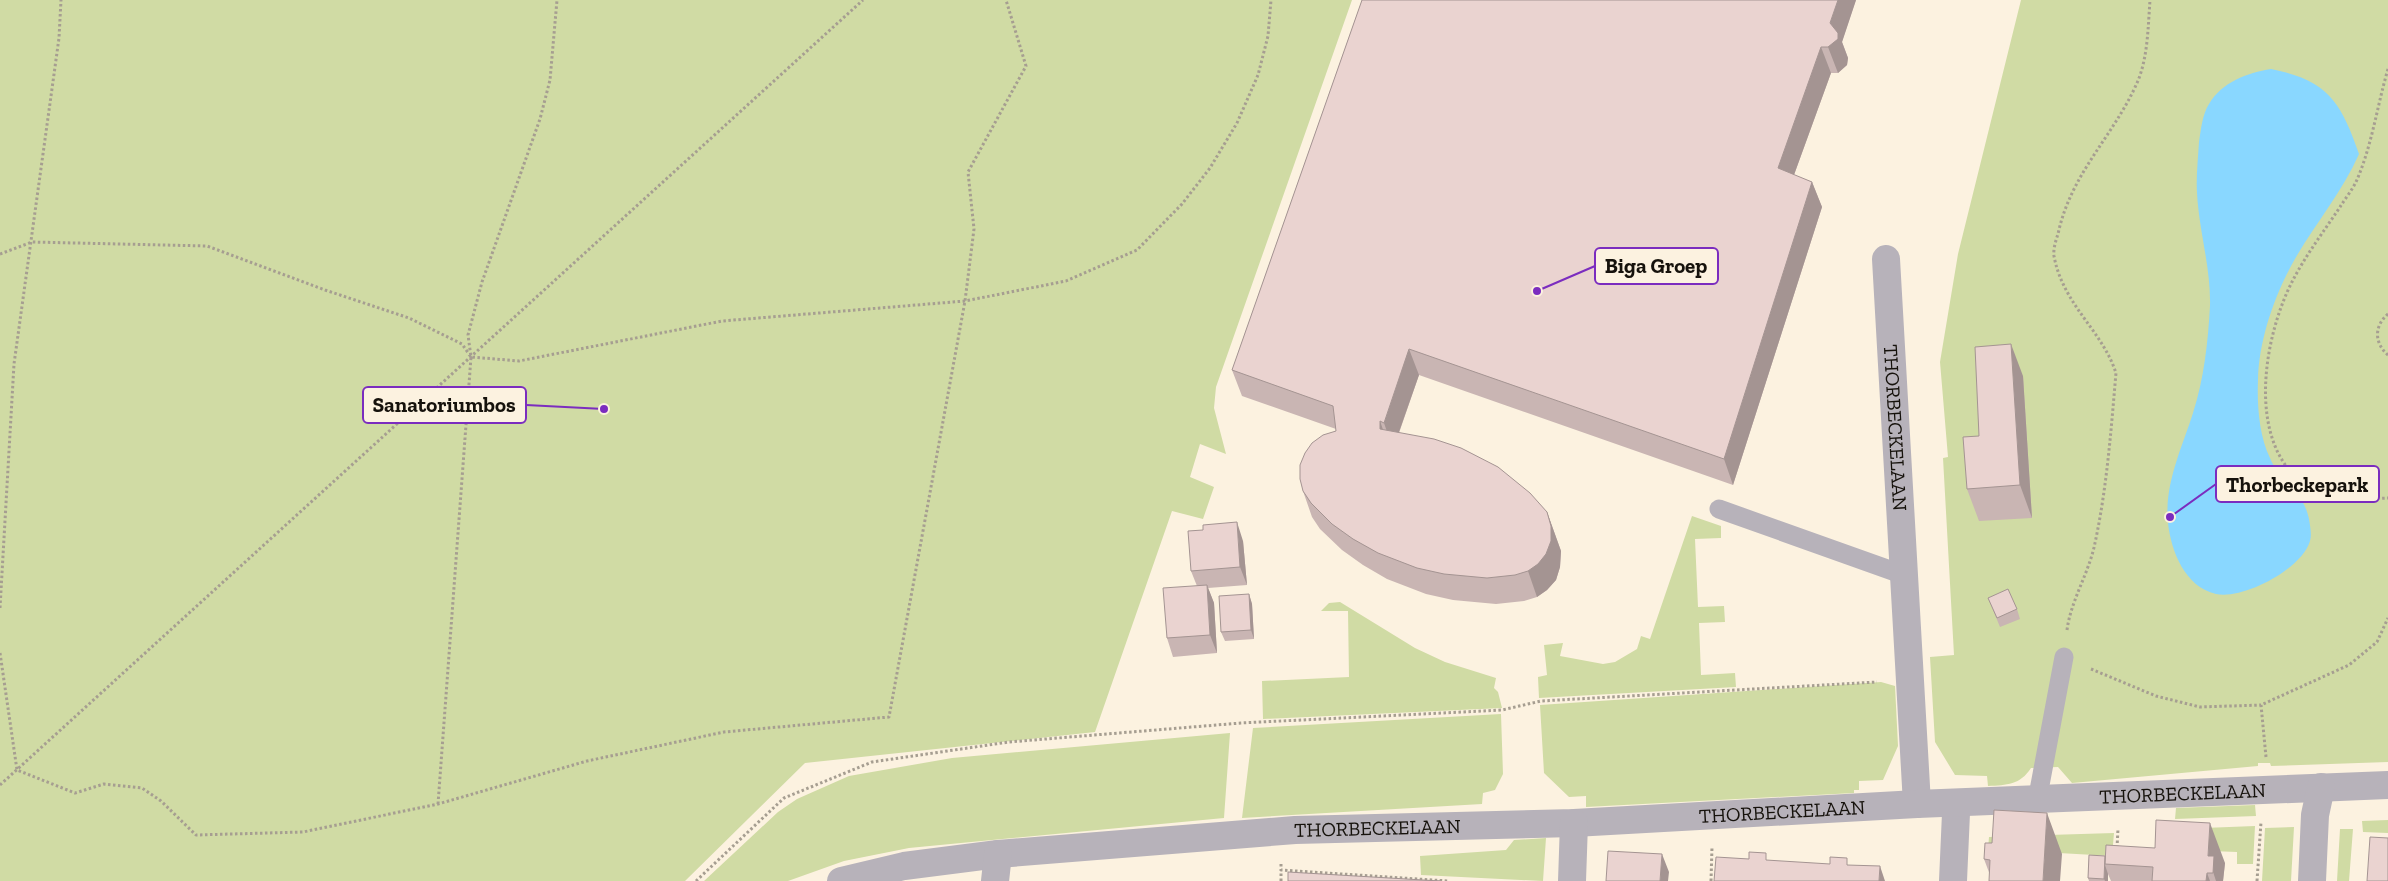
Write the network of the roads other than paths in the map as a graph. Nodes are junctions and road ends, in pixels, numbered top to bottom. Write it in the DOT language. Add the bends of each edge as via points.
graph roads {
  1 [pos="1886,259"];
  2 [pos="1719,509"];
  3 [pos="1904,575"];
  4 [pos="2064,657"];
  5 [pos="2388,786"];
  6 [pos="2321,787"];
  7 [pos="2037,801"];
  8 [pos="1952,803"];
  9 [pos="1917,804"];
  10 [pos="1574,823"];
  11 [pos="998,854"];
  12 [pos="840,881"];
  13 [pos="995,881"];
  14 [pos="1572,881"];
  15 [pos="1953,881"];
  16 [pos="2312,881"];
  1 -- 3 [label="street, THORBECKELAAN"];
  2 -- 3 [label="lane"];
  3 -- 9 [label="street, THORBECKELAAN"];
  4 -- 7 [label="lane"];
  5 -- 6 [label="street, THORBECKELAAN"];
  6 -- 7 [label="street, THORBECKELAAN"];
  6 -- 16 [label="street" via="2315,815"];
  7 -- 8 [label="street, THORBECKELAAN"];
  8 -- 9 [label="street, THORBECKELAAN"];
  8 -- 15 [label="street" via="1956,813"];
  9 -- 10 [label="street, THORBECKELAAN"];
  10 -- 11 [label="street, THORBECKELAAN" via="1296,830"];
  10 -- 14 [label="street"];
  11 -- 12 [label="street, THORBECKELAAN" via="904,866"];
  11 -- 13 [label="street"];
}
